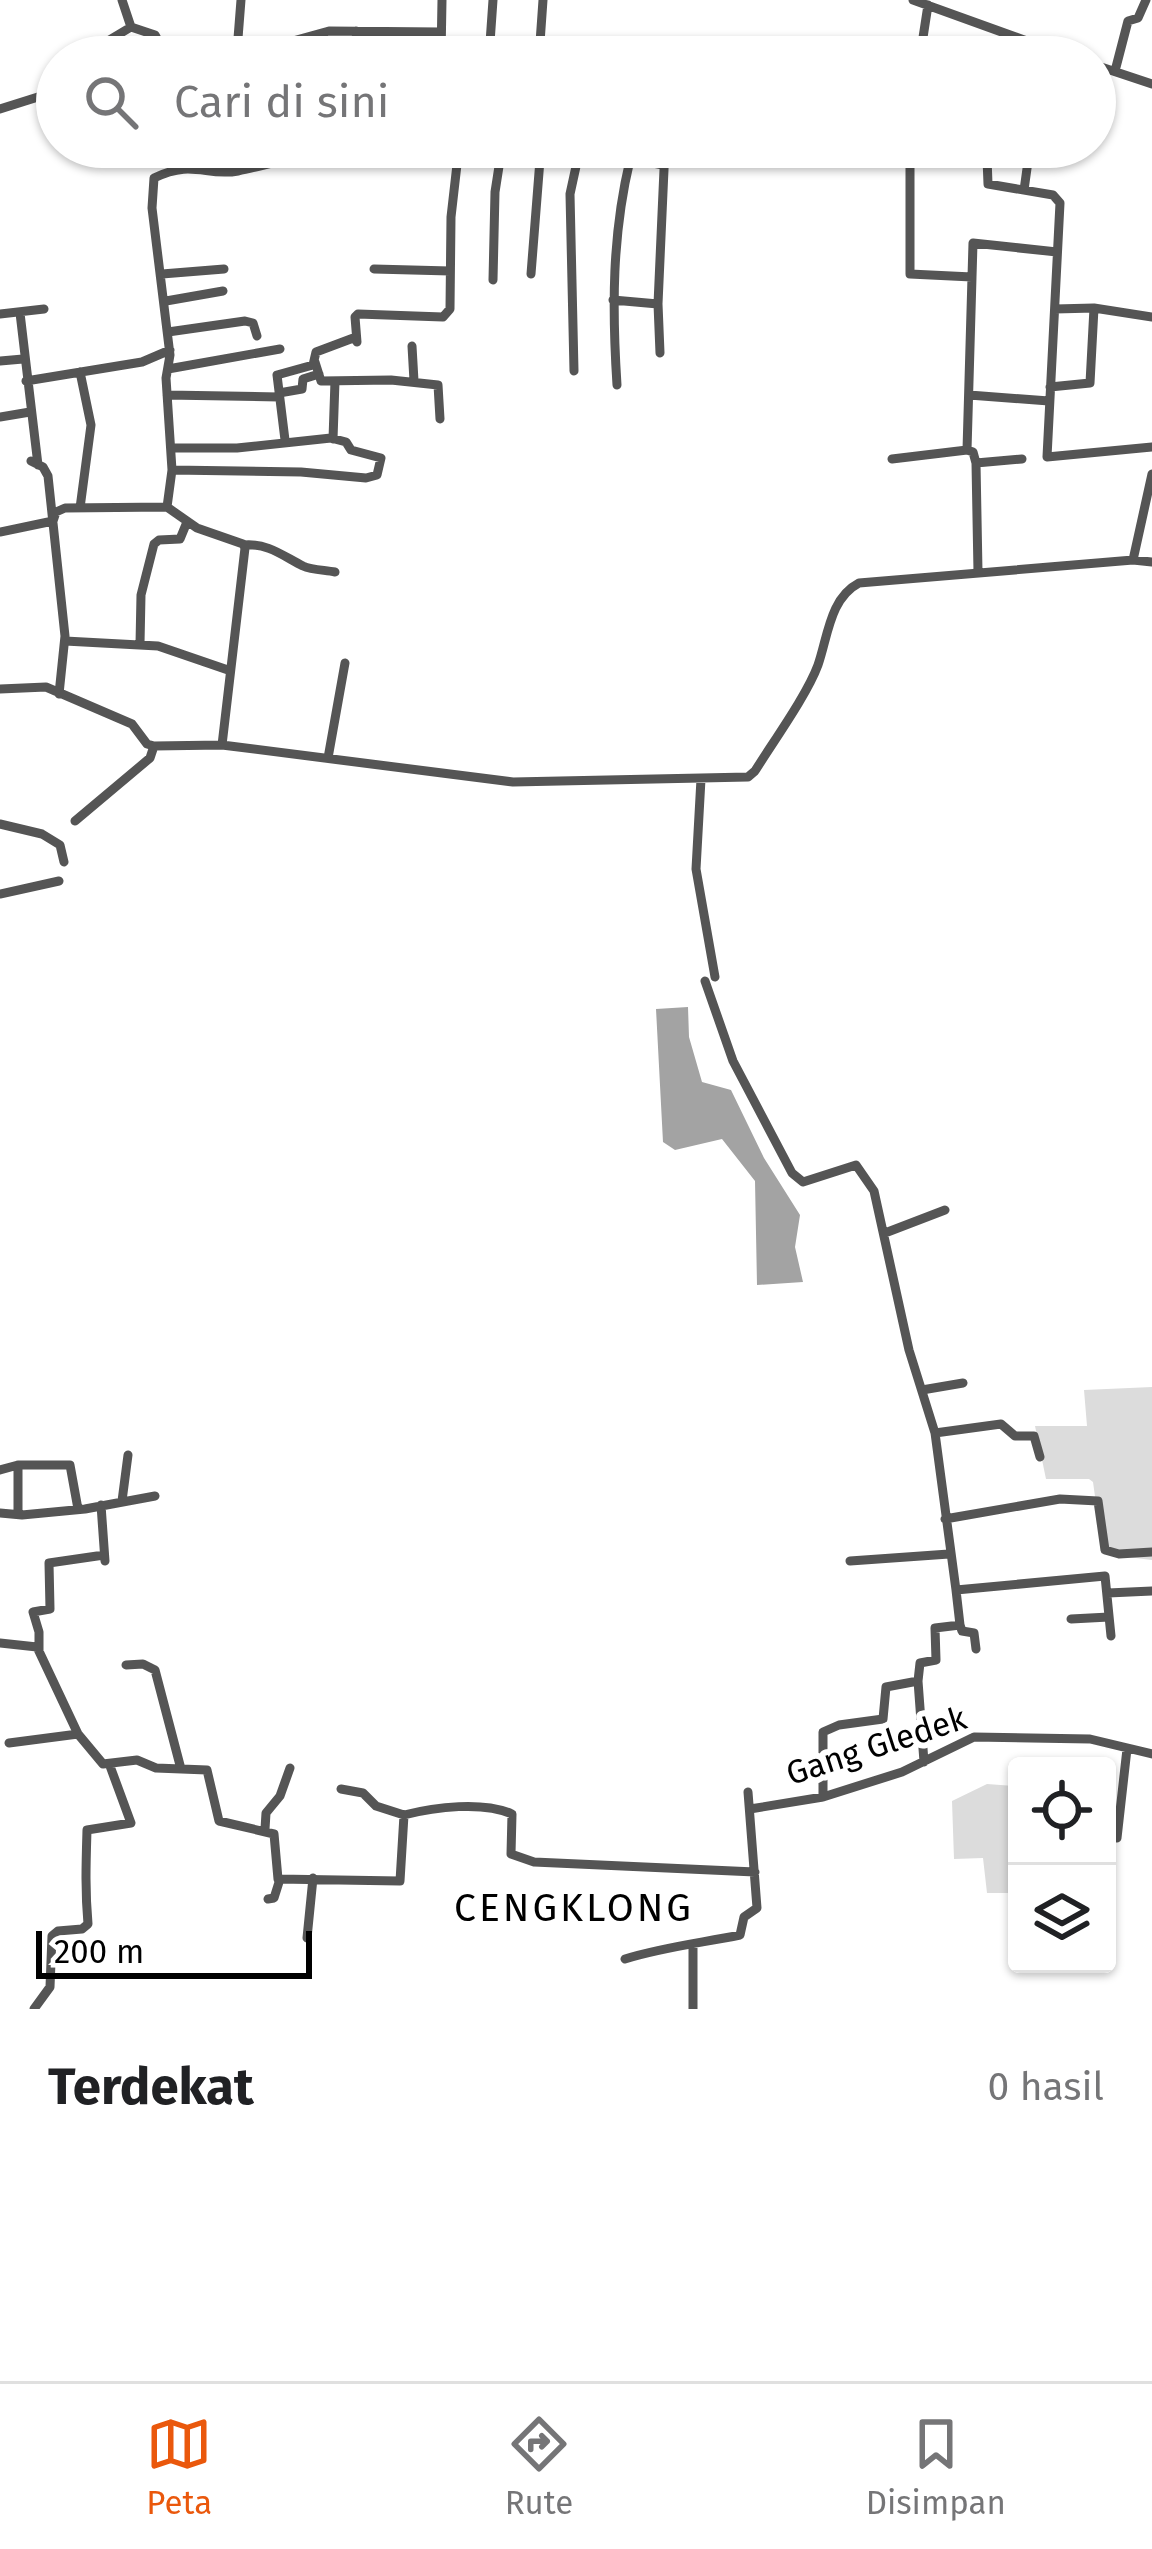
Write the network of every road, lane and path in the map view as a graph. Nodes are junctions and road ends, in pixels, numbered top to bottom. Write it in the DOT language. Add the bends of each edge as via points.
graph roads {
  1 [pos="122,0"];
  2 [pos="241,0"];
  3 [pos="442,0"];
  4 [pos="494,0"];
  5 [pos="543,0"];
  6 [pos="914,0"];
  7 [pos="1146,0"];
  8 [pos="928,5"];
  9 [pos="131,27"];
  10 [pos="356,31"];
  11 [pos="441,32"];
  12 [pos="116,36"];
  13 [pos="156,36"];
  14 [pos="239,36"];
  15 [pos="309,36"];
  16 [pos="356,36"];
  17 [pos="441,36"];
  18 [pos="491,36"];
  19 [pos="540,36"];
  20 [pos="923,36"];
  21 [pos="1005,36"];
  22 [pos="1116,66"];
  23 [pos="1116,70"];
  24 [pos="1152,83"];
  25 [pos="36,98"];
  26 [pos="0,109"];
  27 [pos="183,168"];
  28 [pos="204,168"];
  29 [pos="245,168"];
  30 [pos="457,168"];
  31 [pos="499,168"];
  32 [pos="539,168"];
  33 [pos="574,168"];
  34 [pos="628,168"];
  35 [pos="664,168"];
  36 [pos="909,168"];
  37 [pos="987,168"];
  38 [pos="1027,168"];
  39 [pos="1024,190"];
  40 [pos="618,209"];
  41 [pos="636,213"];
  42 [pos="1057,252"];
  43 [pos="224,269"];
  44 [pos="374,269"];
  45 [pos="450,272"];
  46 [pos="162,274"];
  47 [pos="531,274"];
  48 [pos="972,277"];
  49 [pos="493,280"];
  50 [pos="223,291"];
  51 [pos="613,300"];
  52 [pos="166,301"];
  53 [pos="658,304"];
  54 [pos="1055,308"];
  55 [pos="1094,308"];
  56 [pos="44,309"];
  57 [pos="20,313"];
  58 [pos="0,314"];
  59 [pos="1152,317"];
  60 [pos="168,332"];
  61 [pos="257,336"];
  62 [pos="412,346"];
  63 [pos="280,349"];
  64 [pos="170,350"];
  65 [pos="660,353"];
  66 [pos="22,359"];
  67 [pos="0,362"];
  68 [pos="317,368"];
  69 [pos="168,369"];
  70 [pos="574,370"];
  71 [pos="80,372"];
  72 [pos="26,381"];
  73 [pos="335,381"];
  74 [pos="414,381"];
  75 [pos="617,385"];
  76 [pos="1050,387"];
  77 [pos="167,395"];
  78 [pos="279,395"];
  79 [pos="969,395"];
  80 [pos="1049,401"];
  81 [pos="30,412"];
  82 [pos="0,417"];
  83 [pos="440,418"];
  84 [pos="333,439"];
  85 [pos="285,440"];
  86 [pos="1152,447"];
  87 [pos="172,448"];
  88 [pos="968,450"];
  89 [pos="892,459"];
  90 [pos="1022,459"];
  91 [pos="976,463"];
  92 [pos="172,470"];
  93 [pos="1152,474"];
  94 [pos="167,507"];
  95 [pos="80,508"];
  96 [pos="52,521"];
  97 [pos="187,522"];
  98 [pos="0,532"];
  99 [pos="244,545"];
  100 [pos="1133,560"];
  101 [pos="1152,562"];
  102 [pos="335,572"];
  103 [pos="978,572"];
  104 [pos="65,641"];
  105 [pos="140,644"];
  106 [pos="345,663"];
  107 [pos="228,670"];
  108 [pos="0,689"];
  109 [pos="59,694"];
  110 [pos="222,745"];
  111 [pos="154,746"];
  112 [pos="328,758"];
  113 [pos="701,779"];
  114 [pos="76,821"];
  115 [pos="0,824"];
  116 [pos="64,862"];
  117 [pos="59,881"];
  118 [pos="0,895"];
  119 [pos="945,1210"];
  120 [pos="885,1233"];
  121 [pos="963,1383"];
  122 [pos="922,1390"];
  123 [pos="935,1432"];
  124 [pos="128,1455"];
  125 [pos="1040,1457"];
  126 [pos="18,1465"];
  127 [pos="0,1470"];
  128 [pos="155,1496"];
  129 [pos="122,1501"];
  130 [pos="101,1505"];
  131 [pos="78,1509"];
  132 [pos="0,1514"];
  133 [pos="22,1515"];
  134 [pos="945,1519"];
  135 [pos="1152,1552"];
  136 [pos="949,1553"];
  137 [pos="850,1561"];
  138 [pos="956,1590"];
  139 [pos="1152,1591"];
  140 [pos="1108,1593"];
  141 [pos="1109,1617"];
  142 [pos="1070,1619"];
  143 [pos="960,1625"];
  144 [pos="1111,1636"];
  145 [pos="0,1643"];
  146 [pos="976,1649"];
  147 [pos="39,1651"];
  148 [pos="127,1665"];
  149 [pos="918,1681"];
  150 [pos="78,1734"];
  151 [pos="9,1743"];
  152 [pos="1126,1748"];
  153 [pos="1152,1754"];
  154 [pos="924,1762"];
  155 [pos="110,1766"];
  156 [pos="290,1768"];
  157 [pos="181,1769"];
  158 [pos="341,1789"];
  159 [pos="748,1792"];
  160 [pos="823,1797"];
  161 [pos="750,1810"];
  162 [pos="404,1815"];
  163 [pos="265,1829"];
  164 [pos="1117,1838"];
  165 [pos="755,1872"];
  166 [pos="313,1878"];
  167 [pos="280,1879"];
  168 [pos="268,1898"];
  169 [pos="307,1938"];
  170 [pos="693,1946"];
  171 [pos="625,1959"];
  172 [pos="34,2009"];
  173 [pos="693,2009"];
  1 -- 9 [label="street"];
  2 -- 14 [label="street"];
  3 -- 11 [label="street"];
  4 -- 18 [label="street"];
  5 -- 19 [label="street"];
  6 -- 8 [label="street"];
  7 -- 22 [label="street" via="1128,21"];
  8 -- 20 [label="street"];
  8 -- 21 [label="street"];
  9 -- 12 [label="street"];
  9 -- 13 [label="street"];
  10 -- 11 [label="street"];
  10 -- 15 [label="street"];
  10 -- 16 [label="street"];
  11 -- 17 [label="street"];
  23 -- 24 [label="street"];
  25 -- 26 [label="street"];
  27 -- 46 [label="street" via="152,181"];
  28 -- 29 [label="street"];
  30 -- 45 [label="street"];
  31 -- 49 [label="street"];
  32 -- 47 [label="street"];
  33 -- 70 [label="street"];
  34 -- 40 [label="street"];
  35 -- 53 [label="street"];
  36 -- 48 [label="street" via="908,272"];
  37 -- 39 [label="street" via="987,183"];
  38 -- 39 [label="street"];
  39 -- 42 [label="street" via="1059,200"];
  40 -- 41 [label="street"];
  40 -- 51 [label="street"];
  42 -- 48 [label="street" via="973,243"];
  42 -- 54 [label="street"];
  43 -- 46 [label="street"];
  44 -- 45 [label="street"];
  45 -- 68 [label="street" via="443,317 358,314 357,340 316,352"];
  46 -- 52 [label="street"];
  48 -- 79 [label="street"];
  50 -- 52 [label="street"];
  51 -- 53 [label="street"];
  51 -- 75 [label="street"];
  52 -- 60 [label="street"];
  53 -- 65 [label="street"];
  54 -- 55 [label="street"];
  54 -- 76 [label="street"];
  55 -- 59 [label="street"];
  55 -- 76 [label="street" via="1090,383"];
  56 -- 57 [label="street"];
  57 -- 58 [label="street"];
  57 -- 66 [label="street"];
  60 -- 61 [label="street" via="245,321"];
  60 -- 64 [label="street"];
  62 -- 74 [label="street"];
  63 -- 69 [label="street"];
  64 -- 69 [label="street"];
  64 -- 71 [label="street"];
  66 -- 67 [label="street"];
  66 -- 72 [label="street"];
  68 -- 73 [label="street" via="321,381"];
  68 -- 78 [label="street" via="302,389"];
  68 -- 78 [label="street" via="277,374"];
  69 -- 77 [label="street"];
  71 -- 72 [label="street"];
  71 -- 95 [label="street" via="91,425"];
  72 -- 81 [label="street"];
  73 -- 74 [label="street"];
  73 -- 84 [label="street"];
  74 -- 83 [label="street" via="438,386"];
  76 -- 80 [label="street"];
  77 -- 78 [label="street"];
  77 -- 87 [label="street"];
  78 -- 85 [label="street"];
  79 -- 80 [label="street"];
  79 -- 88 [label="street"];
  80 -- 86 [label="street" via="1047,457"];
  81 -- 82 [label="street"];
  81 -- 96 [label="street" via="34,463 48,476"];
  84 -- 85 [label="street"];
  84 -- 92 [label="street" via="381,456 377,475"];
  85 -- 87 [label="street"];
  87 -- 92 [label="street"];
  88 -- 89 [label="street"];
  88 -- 91 [label="street"];
  90 -- 91 [label="street"];
  91 -- 103 [label="street"];
  92 -- 94 [label="street"];
  93 -- 100 [label="street"];
  94 -- 95 [label="street"];
  94 -- 97 [label="street"];
  95 -- 96 [label="street" via="59,509"];
  96 -- 98 [label="street"];
  96 -- 104 [label="street"];
  97 -- 99 [label="street"];
  97 -- 105 [label="street" via="180,539 154,544"];
  99 -- 102 [label="street"];
  99 -- 107 [label="street"];
  100 -- 101 [label="street"];
  100 -- 103 [label="street"];
  103 -- 113 [label="street" via="847,589 812,681 755,771"];
  104 -- 105 [label="street"];
  104 -- 109 [label="street"];
  105 -- 107 [label="street"];
  106 -- 112 [label="street"];
  107 -- 110 [label="street"];
  108 -- 109 [label="street" via="43,686"];
  109 -- 111 [label="street" via="132,724"];
  110 -- 111 [label="street"];
  110 -- 112 [label="street"];
  111 -- 114 [label="street"];
  112 -- 113 [label="street" via="513,782"];
  113 -- 120 [label="street" via="696,869 710,979 733,1060 784,1162 803,1182 856,1165 874,1191"];
  115 -- 116 [label="street" via="47,836"];
  117 -- 118 [label="street"];
  119 -- 120 [label="street"];
  120 -- 122 [label="street"];
  121 -- 122 [label="street"];
  122 -- 123 [label="street"];
  123 -- 125 [label="street" via="1001,1424 1015,1436 1034,1436"];
  123 -- 134 [label="street"];
  124 -- 129 [label="street"];
  126 -- 127 [label="street"];
  126 -- 131 [label="street" via="70,1465"];
  126 -- 133 [label="street"];
  128 -- 129 [label="street"];
  129 -- 130 [label="street"];
  130 -- 131 [label="street"];
  130 -- 147 [label="street" via="104,1558 50,1562 50,1609 33,1612"];
  131 -- 133 [label="street"];
  132 -- 133 [label="street"];
  134 -- 135 [label="street" via="1060,1499 1097,1501 1105,1550"];
  134 -- 136 [label="street"];
  136 -- 137 [label="street"];
  136 -- 138 [label="street"];
  138 -- 140 [label="street" via="1105,1576"];
  138 -- 143 [label="street"];
  139 -- 140 [label="street"];
  140 -- 141 [label="street"];
  141 -- 142 [label="street"];
  141 -- 144 [label="street"];
  143 -- 146 [label="street" via="974,1631"];
  143 -- 149 [label="street" via="935,1628 936,1660 920,1664"];
  145 -- 147 [label="street"];
  147 -- 150 [label="street"];
  148 -- 157 [label="street" via="155,1670"];
  149 -- 154 [label="street"];
  149 -- 160 [label="street" via="886,1687 884,1719 823,1732"];
  150 -- 151 [label="street"];
  150 -- 155 [label="street"];
  152 -- 153 [label="street, Gang Gledek"];
  152 -- 154 [label="street, Gang Gledek" via="988,1736"];
  152 -- 164 [label="street"];
  154 -- 160 [label="street, Gang Gledek"];
  155 -- 157 [label="street" via="137,1760"];
  155 -- 172 [label="street" via="131,1822 87,1830 88,1924 52,1936 50,1987"];
  156 -- 163 [label="street"];
  157 -- 163 [label="street" via="207,1770 222,1824"];
  158 -- 162 [label="street"];
  159 -- 161 [label="street"];
  160 -- 161 [label="street, Gang Gledek"];
  161 -- 165 [label="street, Gang Gledek"];
  162 -- 165 [label="street" via="508,1811 511,1854 534,1862"];
  162 -- 166 [label="street" via="400,1881"];
  163 -- 167 [label="street" via="274,1834"];
  165 -- 170 [label="street, Gang Gledek" via="757,1908 744,1917 740,1935"];
  166 -- 167 [label="street"];
  166 -- 169 [label="street"];
  167 -- 168 [label="street"];
  170 -- 171 [label="street, Gang Gledek"];
  170 -- 173 [label="street"];
}
